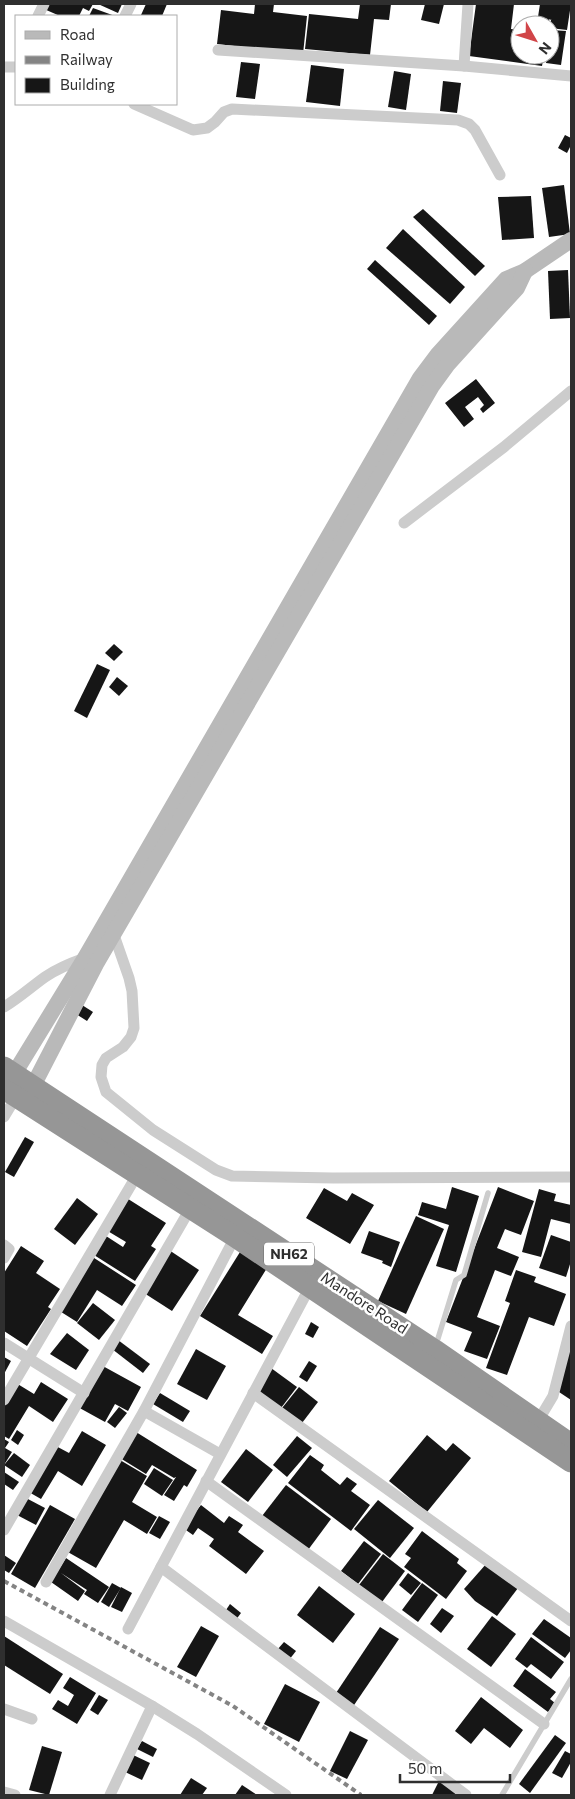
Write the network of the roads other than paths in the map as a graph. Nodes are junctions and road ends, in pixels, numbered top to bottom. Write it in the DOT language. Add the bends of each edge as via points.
graph roads {
  1 [pos="468,4"];
  2 [pos="218,50"];
  3 [pos="464,66"];
  4 [pos="571,76"];
  5 [pos="136,105"];
  6 [pos="500,175"];
  7 [pos="571,240"];
  8 [pos="426,382"];
  9 [pos="571,391"];
  10 [pos="404,523"];
  11 [pos="114,935"];
  12 [pos="85,958"];
  13 [pos="71,996"];
  14 [pos="4,1007"];
  15 [pos="14,1083"];
  16 [pos="4,1117"];
  17 [pos="137,1175"];
  18 [pos="571,1177"];
  19 [pos="488,1193"];
  20 [pos="190,1209"];
  21 [pos="235,1237"];
  22 [pos="4,1245"];
  23 [pos="4,1258"];
  24 [pos="313,1280"];
  25 [pos="571,1326"];
  26 [pos="4,1343"];
  27 [pos="435,1350"];
  28 [pos="28,1358"];
  29 [pos="84,1393"];
  30 [pos="253,1393"];
  31 [pos="4,1400"];
  32 [pos="144,1411"];
  33 [pos="538,1421"];
  34 [pos="571,1444"];
  35 [pos="220,1454"];
  36 [pos="571,1462"];
  37 [pos="206,1481"];
  38 [pos="4,1530"];
  39 [pos="160,1567"];
  40 [pos="46,1582"];
  41 [pos="4,1620"];
  42 [pos="571,1621"];
  43 [pos="128,1629"];
  44 [pos="571,1679"];
  45 [pos="152,1706"];
  46 [pos="4,1709"];
  47 [pos="32,1718"];
  48 [pos="544,1724"];
  49 [pos="4,1792"];
  50 [pos="15,1795"];
  51 [pos="110,1795"];
  52 [pos="286,1795"];
  53 [pos="466,1795"];
  54 [pos="502,1795"];
  1 -- 3 [label="street"];
  2 -- 3 [label="street"];
  3 -- 4 [label="street"];
  5 -- 6 [label="street" via="193,130 211,125 232,109 458,120 475,130"];
  7 -- 8 [label="street" via="525,271 517,288 448,364"];
  8 -- 11 [label="street"];
  8 -- 12 [label="street"];
  9 -- 10 [label="street"];
  11 -- 13 [label="street"];
  11 -- 18 [label="street" via="130,978 134,1028 131,1037 102,1065 101,1077 106,1092 153,1130 216,1170 232,1176 323,1178"];
  12 -- 13 [label="street"];
  12 -- 14 [label="street" via="45,977"];
  13 -- 15 [label="street"];
  13 -- 15 [label="street"];
  15 -- 16 [label="street"];
  15 -- 17 [label="highway, Mandore Road / NH62"];
  15 -- 24 [label="highway, Mandore Road / NH62"];
  17 -- 20 [label="highway, Mandore Road / NH62"];
  17 -- 28 [label="street"];
  19 -- 27 [label="lane" via="464,1275 456,1280"];
  20 -- 21 [label="highway, Mandore Road / NH62"];
  20 -- 29 [label="street"];
  21 -- 24 [label="highway, Mandore Road / NH62"];
  21 -- 32 [label="street"];
  22 -- 23 [label="street" via="9,1248"];
  24 -- 27 [label="highway, Mandore Road / NH62"];
  24 -- 30 [label="street"];
  24 -- 36 [label="highway, Mandore Road / NH62"];
  25 -- 33 [label="street" via="553,1396"];
  26 -- 28 [label="street"];
  27 -- 33 [label="highway, Mandore Road / NH62"];
  28 -- 29 [label="street"];
  28 -- 31 [label="street"];
  29 -- 38 [label="street"];
  30 -- 35 [label="street"];
  30 -- 42 [label="street"];
  32 -- 35 [label="street"];
  32 -- 40 [label="street"];
  33 -- 34 [label="highway, Mandore Road / NH62"];
  35 -- 37 [label="street"];
  37 -- 39 [label="street"];
  37 -- 48 [label="street"];
  39 -- 43 [label="street"];
  39 -- 53 [label="street"];
  41 -- 45 [label="street"];
  44 -- 48 [label="lane"];
  45 -- 51 [label="street"];
  45 -- 52 [label="street"];
  46 -- 47 [label="street"];
  48 -- 54 [label="lane"];
  49 -- 50 [label="street"];
}
